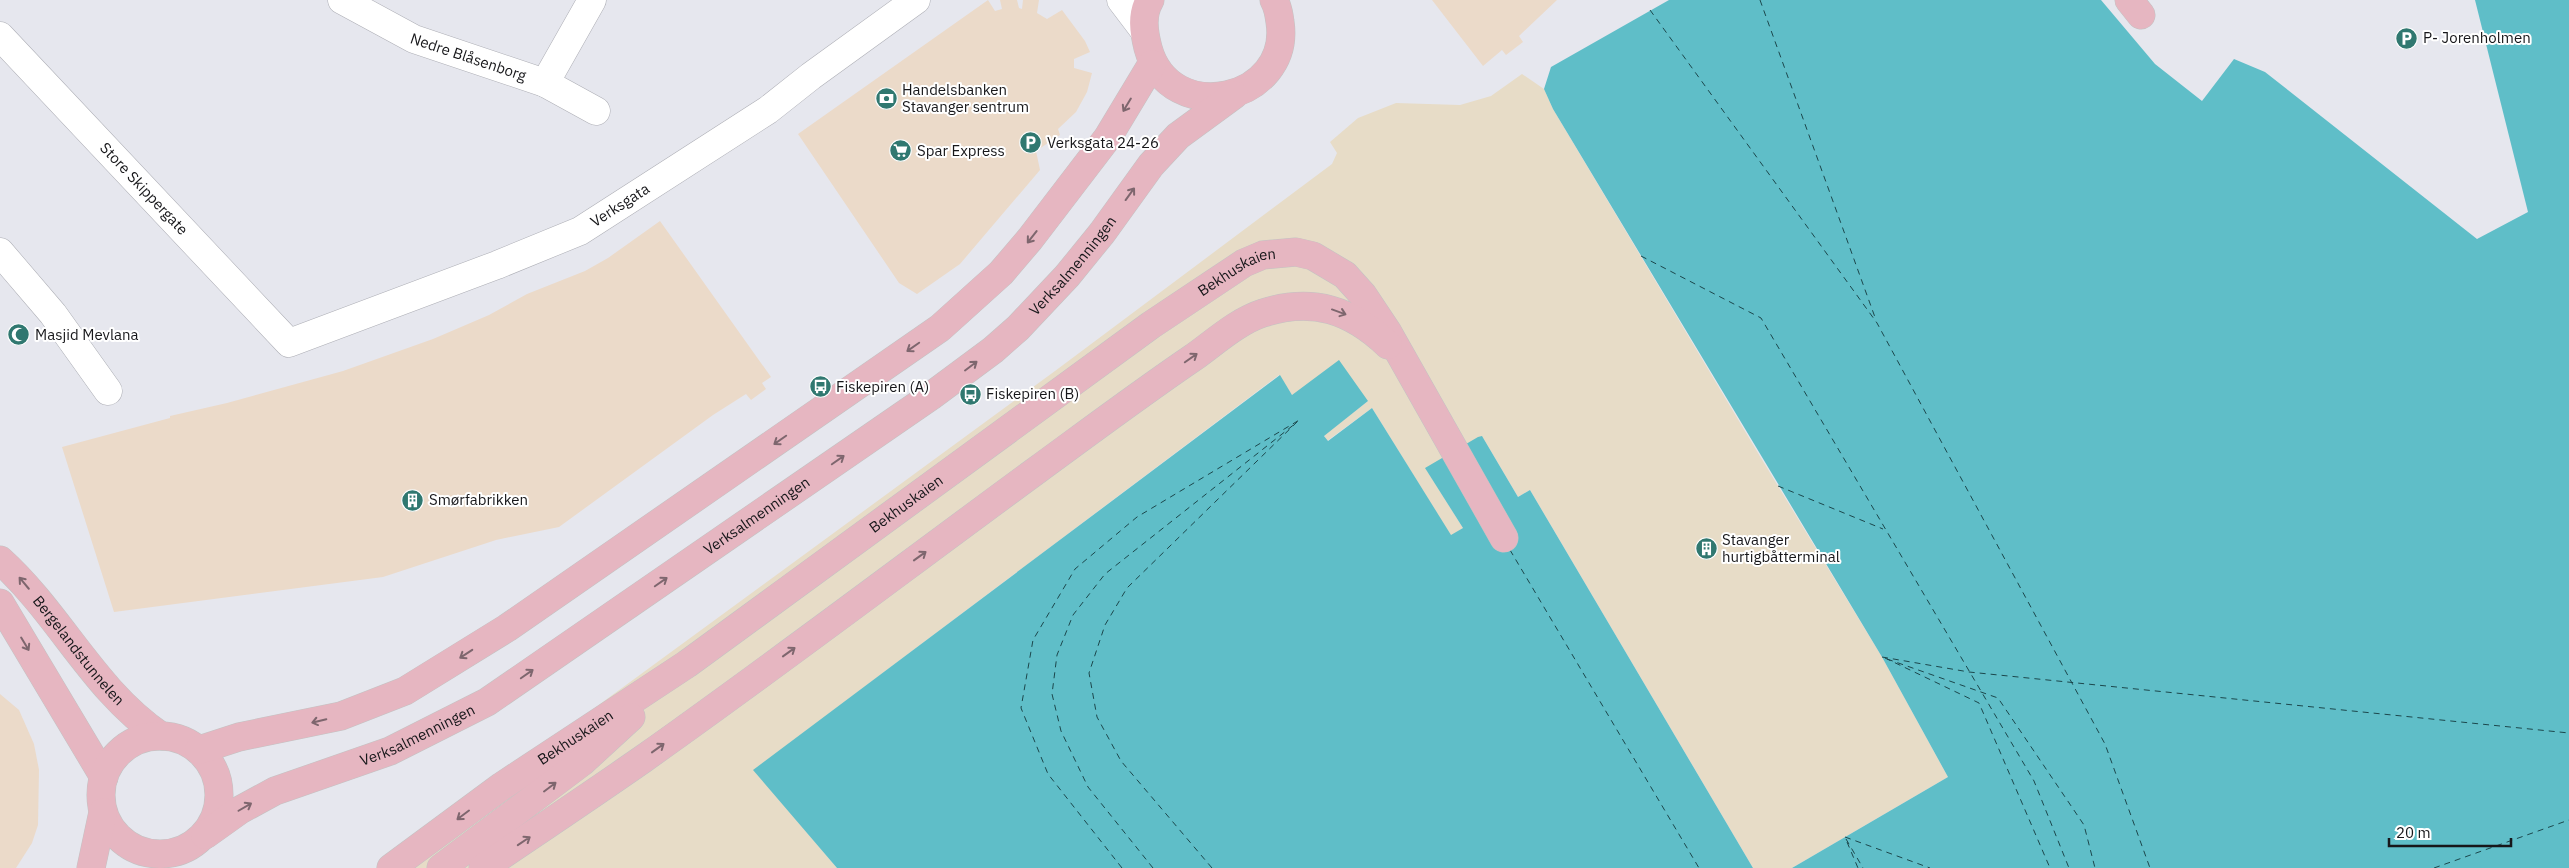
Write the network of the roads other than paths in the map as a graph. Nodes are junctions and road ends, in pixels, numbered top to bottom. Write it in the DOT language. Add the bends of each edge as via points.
graph roads {
  1 [pos="342,0"];
  2 [pos="592,0"];
  3 [pos="916,0"];
  4 [pos="1120,0"];
  5 [pos="1150,0"];
  6 [pos="1274,0"];
  7 [pos="1291,0"];
  8 [pos="1143,29"];
  9 [pos="1282,34"];
  10 [pos="0,36"];
  11 [pos="1152,64"];
  12 [pos="545,82"];
  13 [pos="1234,95"];
  14 [pos="596,111"];
  15 [pos="0,252"];
  16 [pos="289,343"];
  17 [pos="1405,362"];
  18 [pos="108,390"];
  19 [pos="1504,538"];
  20 [pos="0,560"];
  21 [pos="0,602"];
  22 [pos="687,664"];
  23 [pos="160,736"];
  24 [pos="198,750"];
  25 [pos="104,777"];
  26 [pos="104,812"];
  27 [pos="187,851"];
  28 [pos="91,868"];
  29 [pos="392,868"];
  30 [pos="441,868"];
  31 [pos="484,868"];
  1 -- 12 [label="street, Nedre Blåsenborg" via="414,39"];
  2 -- 12 [label="street"];
  3 -- 16 [label="street, Verksgata" via="768,110 580,231"];
  4 -- 8 [label="street"];
  5 -- 8 [label="main road"];
  6 -- 9 [label="main road"];
  7 -- 9 [label="main road"];
  8 -- 11 [label="main road"];
  9 -- 13 [label="main road, Verksalmenningen" via="1276,56 1263,77"];
  10 -- 16 [label="street, Store Skippergate"];
  11 -- 13 [label="main road" via="1168,82 1186,93 1210,98"];
  11 -- 24 [label="main road, one-way" via="1108,137 1030,239 1001,273 940,328 508,628 413,686 341,716 239,737"];
  12 -- 14 [label="street, Nedre Blåsenborg"];
  27 -- 13 [label="main road, Verksalmenningen, one-way" via="240,810 275,791 390,751 487,702 951,381 1018,328 1067,276 1178,136"];
  15 -- 18 [label="street" via="53,314"];
  17 -- 19 [label="main road, Bekhuskaien"];
  17 -- 22 [label="main road, Bekhuskaien" via="1376,312 1345,275 1313,256 1296,252 1278,252 1244,263 1151,325"];
  31 -- 17 [label="main road, Bekhuskaien, one-way" via="643,759 1244,321 1280,309 1309,305 1323,307 1364,324"];
  23 -- 20 [label="main road, Bergelandstunnelen, one-way" via="138,720 100,682 22,580"];
  21 -- 25 [label="main road, one-way"];
  22 -- 29 [label="main road, Bekhuskaien, one-way" via="502,786"];
  30 -- 22 [label="main road, one-way" via="582,762"];
  23 -- 24 [label="main road" via="181,740"];
  23 -- 25 [label="main road" via="148,737 128,746 113,760"];
  24 -- 27 [label="main road" via="212,766 220,797 216,817"];
  25 -- 26 [label="main road" via="101,798"];
  26 -- 27 [label="main road" via="112,831 145,853 166,855"];
  26 -- 28 [label="main road"];
}
